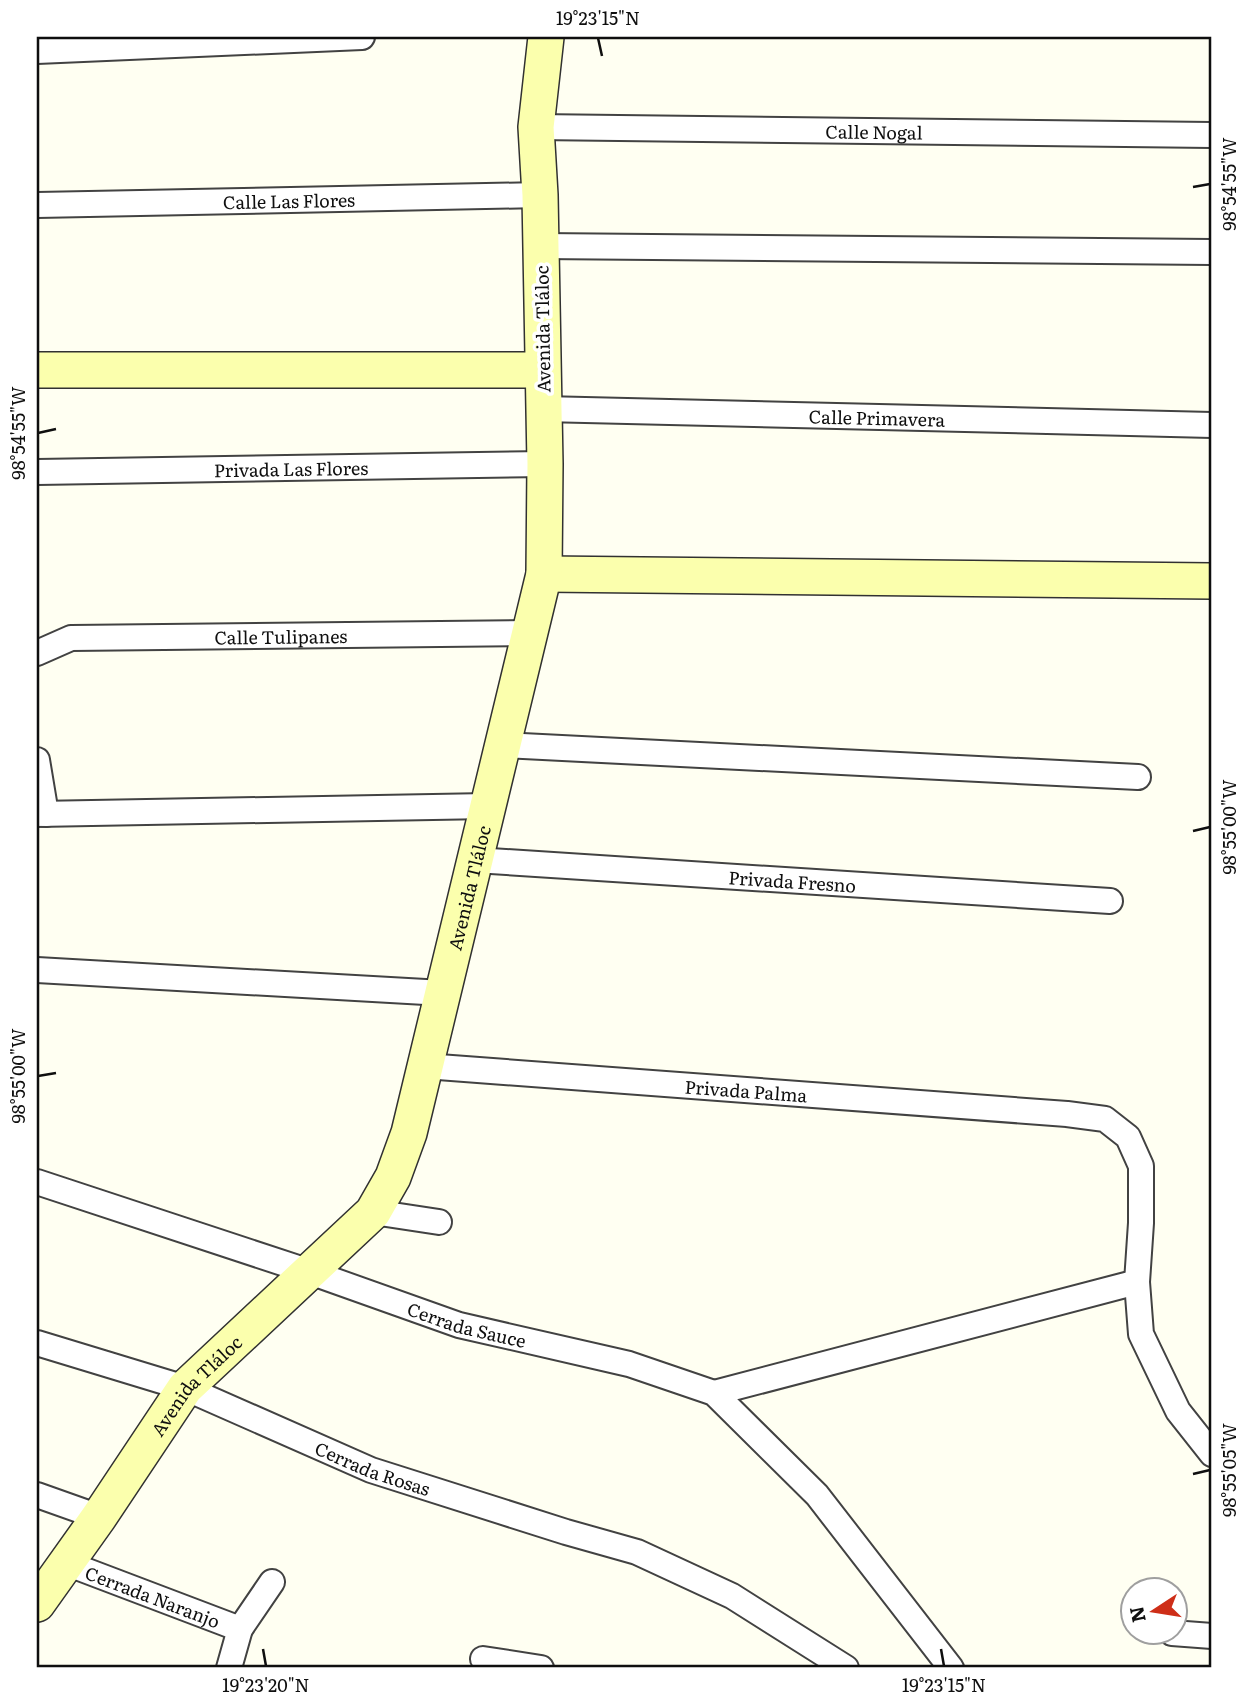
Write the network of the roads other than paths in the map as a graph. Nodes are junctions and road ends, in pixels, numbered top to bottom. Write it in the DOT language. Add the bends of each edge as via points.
graph roads {
  1 [pos="362,37"];
  2 [pos="545,37"];
  3 [pos="37,51"];
  4 [pos="536,127"];
  5 [pos="1212,135"];
  6 [pos="540,195"];
  7 [pos="37,205"];
  8 [pos="541,246"];
  9 [pos="1212,252"];
  10 [pos="37,370"];
  11 [pos="542,370"];
  12 [pos="543,408"];
  13 [pos="1212,425"];
  14 [pos="545,464"];
  15 [pos="37,472"];
  16 [pos="544,574"];
  17 [pos="1212,581"];
  18 [pos="529,633"];
  19 [pos="37,653"];
  20 [pos="502,745"];
  21 [pos="37,760"];
  22 [pos="1138,777"];
  23 [pos="488,806"];
  24 [pos="41,814"];
  25 [pos="475,860"];
  26 [pos="1110,901"];
  27 [pos="37,970"];
  28 [pos="443,993"];
  29 [pos="425,1066"];
  30 [pos="37,1182"];
  31 [pos="373,1212"];
  32 [pos="439,1222"];
  33 [pos="310,1272"];
  34 [pos="1137,1282"];
  35 [pos="37,1343"];
  36 [pos="185,1388"];
  37 [pos="714,1393"];
  38 [pos="1212,1454"];
  39 [pos="37,1495"];
  40 [pos="99,1517"];
  41 [pos="66,1563"];
  42 [pos="272,1582"];
  43 [pos="37,1604"];
  44 [pos="240,1629"];
  45 [pos="1190,1634"];
  46 [pos="1212,1636"];
  47 [pos="484,1659"];
  48 [pos="229,1668"];
  49 [pos="541,1668"];
  50 [pos="846,1668"];
  51 [pos="951,1668"];
  1 -- 3 [label="street"];
  2 -- 4 [label="main road, Avenida Tláloc"];
  4 -- 5 [label="street, Calle Nogal"];
  4 -- 6 [label="main road, Avenida Tláloc"];
  6 -- 7 [label="street, Calle Las Flores"];
  6 -- 8 [label="main road, Avenida Tláloc"];
  8 -- 9 [label="street"];
  8 -- 11 [label="main road, Avenida Tláloc"];
  10 -- 11 [label="main road"];
  11 -- 12 [label="main road, Avenida Tláloc"];
  12 -- 13 [label="street, Calle Primavera"];
  12 -- 14 [label="main road, Avenida Tláloc"];
  14 -- 15 [label="street, Privada Las Flores"];
  14 -- 16 [label="main road, Avenida Tláloc"];
  16 -- 17 [label="main road"];
  16 -- 18 [label="main road, Avenida Tláloc"];
  18 -- 19 [label="street, Calle Tulipanes" via="71,638"];
  18 -- 20 [label="main road, Avenida Tláloc"];
  20 -- 22 [label="street"];
  20 -- 23 [label="main road, Avenida Tláloc"];
  21 -- 24 [label="street"];
  23 -- 24 [label="street"];
  23 -- 25 [label="main road, Avenida Tláloc"];
  25 -- 26 [label="street, Privada Fresno"];
  25 -- 28 [label="main road, Avenida Tláloc"];
  27 -- 28 [label="street"];
  28 -- 29 [label="main road, Avenida Tláloc"];
  29 -- 31 [label="main road, Avenida Tláloc" via="405,1144"];
  29 -- 34 [label="street, Privada Palma" via="1105,1119 1128,1137 1141,1166"];
  30 -- 33 [label="street, Cerrada Sauce"];
  31 -- 32 [label="street"];
  31 -- 33 [label="main road, Avenida Tláloc"];
  33 -- 36 [label="main road, Avenida Tláloc"];
  33 -- 37 [label="street, Cerrada Sauce" via="459,1325 629,1364"];
  34 -- 37 [label="street"];
  34 -- 38 [label="street, Privada Palma" via="1141,1334 1178,1411"];
  35 -- 36 [label="street, Cerrada Rosas"];
  36 -- 40 [label="main road, Avenida Tláloc"];
  36 -- 50 [label="street, Cerrada Rosas" via="371,1470 637,1552 732,1596"];
  37 -- 51 [label="street" via="817,1495"];
  39 -- 40 [label="street"];
  40 -- 41 [label="main road, Avenida Tláloc"];
  41 -- 43 [label="main road, Avenida Tláloc"];
  41 -- 44 [label="street, Cerrada Naranjo"];
  42 -- 44 [label="street"];
  44 -- 48 [label="street"];
  45 -- 46 [label="street"];
  47 -- 49 [label="street"];
}
